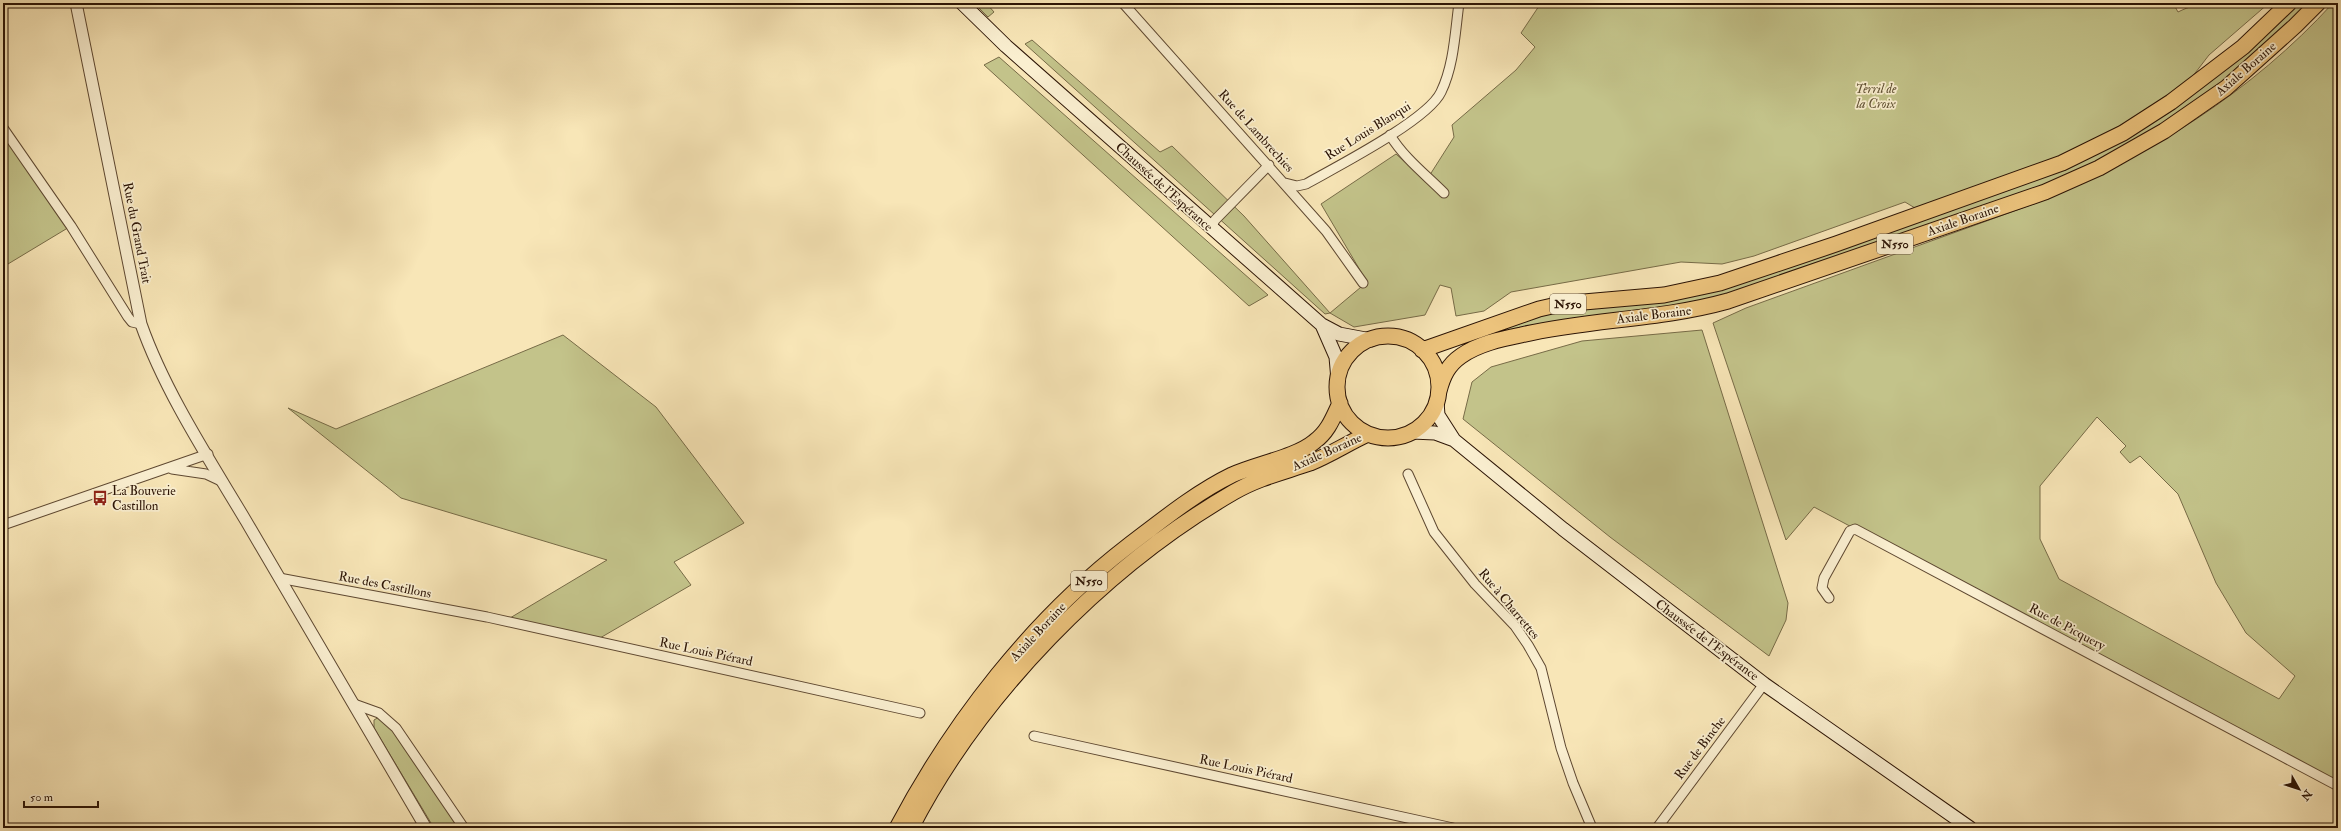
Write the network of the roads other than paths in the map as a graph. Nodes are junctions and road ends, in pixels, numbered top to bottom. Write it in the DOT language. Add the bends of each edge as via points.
graph roads {
  1 [pos="76,3"];
  2 [pos="962,3"];
  3 [pos="1123,3"];
  4 [pos="1460,3"];
  5 [pos="2289,3"];
  6 [pos="2318,3"];
  7 [pos="3,128"];
  8 [pos="1390,135"];
  9 [pos="1269,165"];
  10 [pos="1285,183"];
  11 [pos="1444,192"];
  12 [pos="1211,228"];
  13 [pos="1363,283"];
  14 [pos="141,324"];
  15 [pos="1322,325"];
  16 [pos="1371,340"];
  17 [pos="1422,350"];
  18 [pos="1338,380"];
  19 [pos="1438,396"];
  20 [pos="1340,403"];
  21 [pos="1412,432"];
  22 [pos="1368,434"];
  23 [pos="1454,440"];
  24 [pos="210,458"];
  25 [pos="161,470"];
  26 [pos="194,470"];
  27 [pos="1408,474"];
  28 [pos="223,482"];
  29 [pos="3,525"];
  30 [pos="279,578"];
  31 [pos="1829,598"];
  32 [pos="487,617"];
  33 [pos="1764,684"];
  34 [pos="354,704"];
  35 [pos="920,713"];
  36 [pos="1034,736"];
  37 [pos="2338,786"];
  38 [pos="426,828"];
  39 [pos="464,828"];
  40 [pos="897,828"];
  41 [pos="911,828"];
  42 [pos="1453,828"];
  43 [pos="1592,828"];
  44 [pos="1657,828"];
  45 [pos="1970,828"];
  1 -- 14 [label="street, Rue du Grand Trait"];
  2 -- 12 [label="main road, Chaussée de l'Espérance" via="1006,46"];
  3 -- 9 [label="street, Rue de Lambrechies"];
  4 -- 8 [label="street, Rue Louis Blanqui" via="1451,64 1440,94 1419,115"];
  5 -- 17 [label="highway, Axiale Boraine / N550" via="2243,47 2171,102 2122,133 2062,163 1720,283 1664,295 1561,304 1539,309"];
  6 -- 19 [label="highway, Axiale Boraine / N550" via="2261,58 2204,105 2140,146 2072,181 1728,301 1681,313 1558,326 1474,349 1449,367 1443,375"];
  7 -- 14 [label="street" via="71,226 128,317 132,322"];
  8 -- 10 [label="street, Rue Louis Blanqui" via="1306,184 1297,186"];
  8 -- 11 [label="street" via="1416,167"];
  9 -- 10 [label="street, Rue de Lambrechies"];
  9 -- 12 [label="street" via="1215,220"];
  10 -- 13 [label="street, Rue de Lambrechies" via="1340,248"];
  12 -- 15 [label="main road, Chaussée de l'Espérance"];
  14 -- 24 [label="street, Rue du Grand Trait" via="158,369"];
  15 -- 16 [label="main road" via="1339,334"];
  15 -- 18 [label="main road" via="1336,357"];
  16 -- 17 [label="highway, N550" via="1396,337"];
  16 -- 18 [label="highway, N550" via="1351,353 1341,369"];
  17 -- 19 [label="highway, N550" via="1436,370"];
  18 -- 20 [label="highway, N550"];
  19 -- 21 [label="highway, N550" via="1426,421"];
  19 -- 23 [label="main road" via="1438,415"];
  20 -- 22 [label="highway, N550" via="1350,421"];
  20 -- 40 [label="highway, Axiale Boraine / N550" via="1327,430 1314,443 1232,475 1203,492 1126,548 1080,588 1043,625 970,711 920,785"];
  21 -- 22 [label="highway, N550" via="1390,438"];
  21 -- 23 [label="main road" via="1435,433"];
  22 -- 41 [label="highway, Axiale Boraine / N550" via="1318,459 1235,492 1174,532 1097,593 1058,628 986,713 950,760"];
  23 -- 33 [label="main road, Chaussée de l'Espérance"];
  24 -- 25 [label="street"];
  24 -- 26 [label="street"];
  24 -- 28 [label="street, Rue du Grand Trait"];
  25 -- 26 [label="street"];
  25 -- 29 [label="street"];
  26 -- 28 [label="street"];
  27 -- 43 [label="street, Rue à Charrettes" via="1434,532 1475,584 1514,626 1528,644 1541,668 1561,748"];
  28 -- 30 [label="street, Rue du Grand Trait"];
  30 -- 32 [label="street, Rue des Castillons"];
  30 -- 34 [label="street, Rue du Grand Trait"];
  31 -- 37 [label="street, Rue de Picquery" via="1822,588 1824,578 1850,531 1855,529"];
  32 -- 35 [label="street, Rue Louis Piérard"];
  33 -- 44 [label="street, Rue de Binche"];
  33 -- 45 [label="main road, Chaussée de l'Espérance"];
  34 -- 38 [label="street, Rue du Grand Trait"];
  34 -- 39 [label="street" via="380,713 396,728"];
  36 -- 42 [label="street, Rue Louis Piérard"];
}
